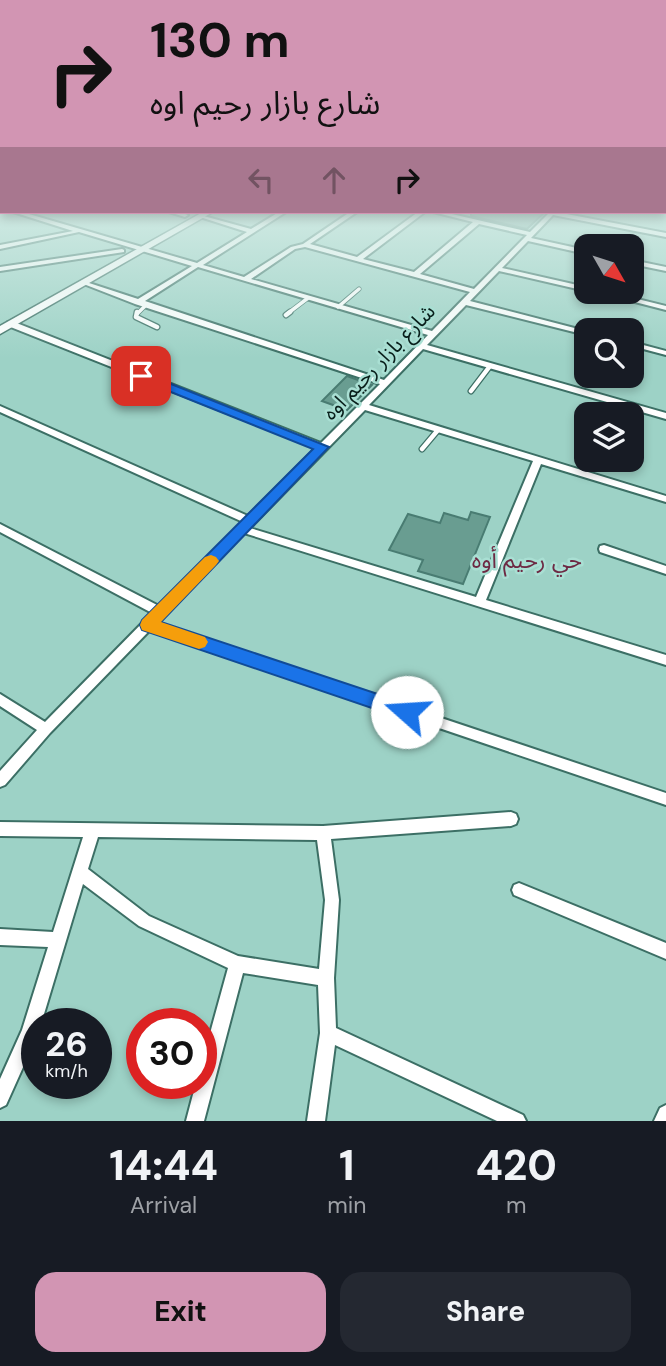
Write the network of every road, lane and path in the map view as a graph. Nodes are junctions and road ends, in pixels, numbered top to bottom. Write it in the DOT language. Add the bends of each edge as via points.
graph roads {
  1 [pos="4,253"];
  2 [pos="94,253"];
  3 [pos="116,253"];
  4 [pos="136,253"];
  5 [pos="158,253"];
  6 [pos="216,253"];
  7 [pos="285,253"];
  8 [pos="336,253"];
  9 [pos="366,253"];
  10 [pos="440,253"];
  11 [pos="512,253"];
  12 [pos="358,259"];
  13 [pos="197,265"];
  14 [pos="644,265"];
  15 [pos="11,267"];
  16 [pos="0,269"];
  17 [pos="497,269"];
  18 [pos="666,270"];
  19 [pos="416,274"];
  20 [pos="247,278"];
  21 [pos="84,283"];
  22 [pos="574,286"];
  23 [pos="359,289"];
  24 [pos="475,291"];
  25 [pos="309,298"];
  26 [pos="464,302"];
  27 [pos="142,303"];
  28 [pos="644,303"];
  29 [pos="338,307"];
  30 [pos="666,308"];
  31 [pos="286,315"];
  32 [pos="0,318"];
  33 [pos="11,324"];
  34 [pos="157,327"];
  35 [pos="574,330"];
  36 [pos="0,331"];
  37 [pos="433,334"];
  38 [pos="421,346"];
  39 [pos="644,347"];
  40 [pos="666,353"];
  41 [pos="490,366"];
  42 [pos="386,383"];
  43 [pos="471,391"];
  44 [pos="362,406"];
  45 [pos="0,409"];
  46 [pos="666,416"];
  47 [pos="438,430"];
  48 [pos="322,447"];
  49 [pos="422,449"];
  50 [pos="538,461"];
  51 [pos="666,499"];
  52 [pos="246,525"];
  53 [pos="0,528"];
  54 [pos="604,549"];
  55 [pos="666,570"];
  56 [pos="479,603"];
  57 [pos="160,612"];
  58 [pos="148,625"];
  59 [pos="666,660"];
  60 [pos="0,699"];
  61 [pos="46,729"];
  62 [pos="0,781"];
  63 [pos="666,799"];
  64 [pos="511,819"];
  65 [pos="0,829"];
  66 [pos="93,829"];
  67 [pos="323,834"];
  68 [pos="81,873"];
  69 [pos="519,890"];
  70 [pos="0,937"];
  71 [pos="58,940"];
  72 [pos="666,951"];
  73 [pos="237,964"];
  74 [pos="326,978"];
  75 [pos="328,1033"];
  76 [pos="0,1099"];
  77 [pos="666,1114"];
  78 [pos="195,1121"];
  79 [pos="316,1121"];
  80 [pos="517,1121"];
  81 [pos="663,1121"];
  1 -- 15 [label="street"];
  2 -- 15 [label="street"];
  3 -- 32 [label="street"];
  4 -- 21 [label="street"];
  5 -- 13 [label="street"];
  6 -- 13 [label="street"];
  7 -- 20 [label="street"];
  8 -- 12 [label="street"];
  9 -- 12 [label="street"];
  10 -- 19 [label="street"];
  11 -- 17 [label="street, شارع بازار رحيم اوه"];
  12 -- 19 [label="street"];
  13 -- 20 [label="street"];
  13 -- 27 [label="street"];
  14 -- 18 [label="street"];
  15 -- 16 [label="street"];
  17 -- 22 [label="street"];
  17 -- 24 [label="street, شارع بازار رحيم اوه"];
  19 -- 24 [label="street"];
  20 -- 25 [label="street"];
  21 -- 27 [label="street"];
  21 -- 33 [label="street"];
  23 -- 29 [label="lane"];
  24 -- 26 [label="street, شارع بازار رحيم اوه"];
  25 -- 29 [label="street"];
  25 -- 31 [label="lane"];
  26 -- 35 [label="street"];
  26 -- 37 [label="street, شارع بازار رحيم اوه"];
  27 -- 34 [label="lane" via="136,317"];
  27 -- 42 [label="street"];
  28 -- 30 [label="street"];
  29 -- 37 [label="street"];
  33 -- 36 [label="street"];
  33 -- 48 [label="street"];
  37 -- 38 [label="street, شارع بازار رحيم اوه"];
  38 -- 41 [label="street"];
  38 -- 42 [label="street, شارع بازار رحيم اوه"];
  39 -- 40 [label="street"];
  41 -- 43 [label="lane"];
  41 -- 46 [label="street"];
  42 -- 44 [label="street, شارع بازار رحيم اوه"];
  44 -- 47 [label="street"];
  44 -- 48 [label="street, شارع بازار رحيم اوه"];
  45 -- 52 [label="street"];
  47 -- 49 [label="lane"];
  47 -- 50 [label="street"];
  48 -- 52 [label="street, شارع بازار رحيم اوه"];
  50 -- 51 [label="street"];
  50 -- 56 [label="street"];
  52 -- 56 [label="street"];
  52 -- 57 [label="street, شارع بازار رحيم اوه"];
  53 -- 57 [label="street"];
  54 -- 55 [label="street"];
  56 -- 59 [label="street"];
  57 -- 58 [label="street, شارع بازار رحيم اوه"];
  58 -- 61 [label="street, شارع بازار رحيم اوه"];
  58 -- 63 [label="street"];
  60 -- 61 [label="street"];
  61 -- 62 [label="street, شارع بازار رحيم اوه"];
  64 -- 67 [label="street"];
  65 -- 66 [label="street"];
  66 -- 67 [label="street"];
  66 -- 68 [label="street"];
  67 -- 74 [label="street" via="332,900"];
  68 -- 71 [label="street"];
  68 -- 73 [label="street" via="144,921"];
  69 -- 72 [label="street"];
  70 -- 71 [label="street"];
  71 -- 76 [label="street" via="30,1032"];
  73 -- 74 [label="street"];
  73 -- 78 [label="street"];
  74 -- 75 [label="street"];
  75 -- 79 [label="street"];
  75 -- 80 [label="street"];
  77 -- 81 [label="street"];
}
